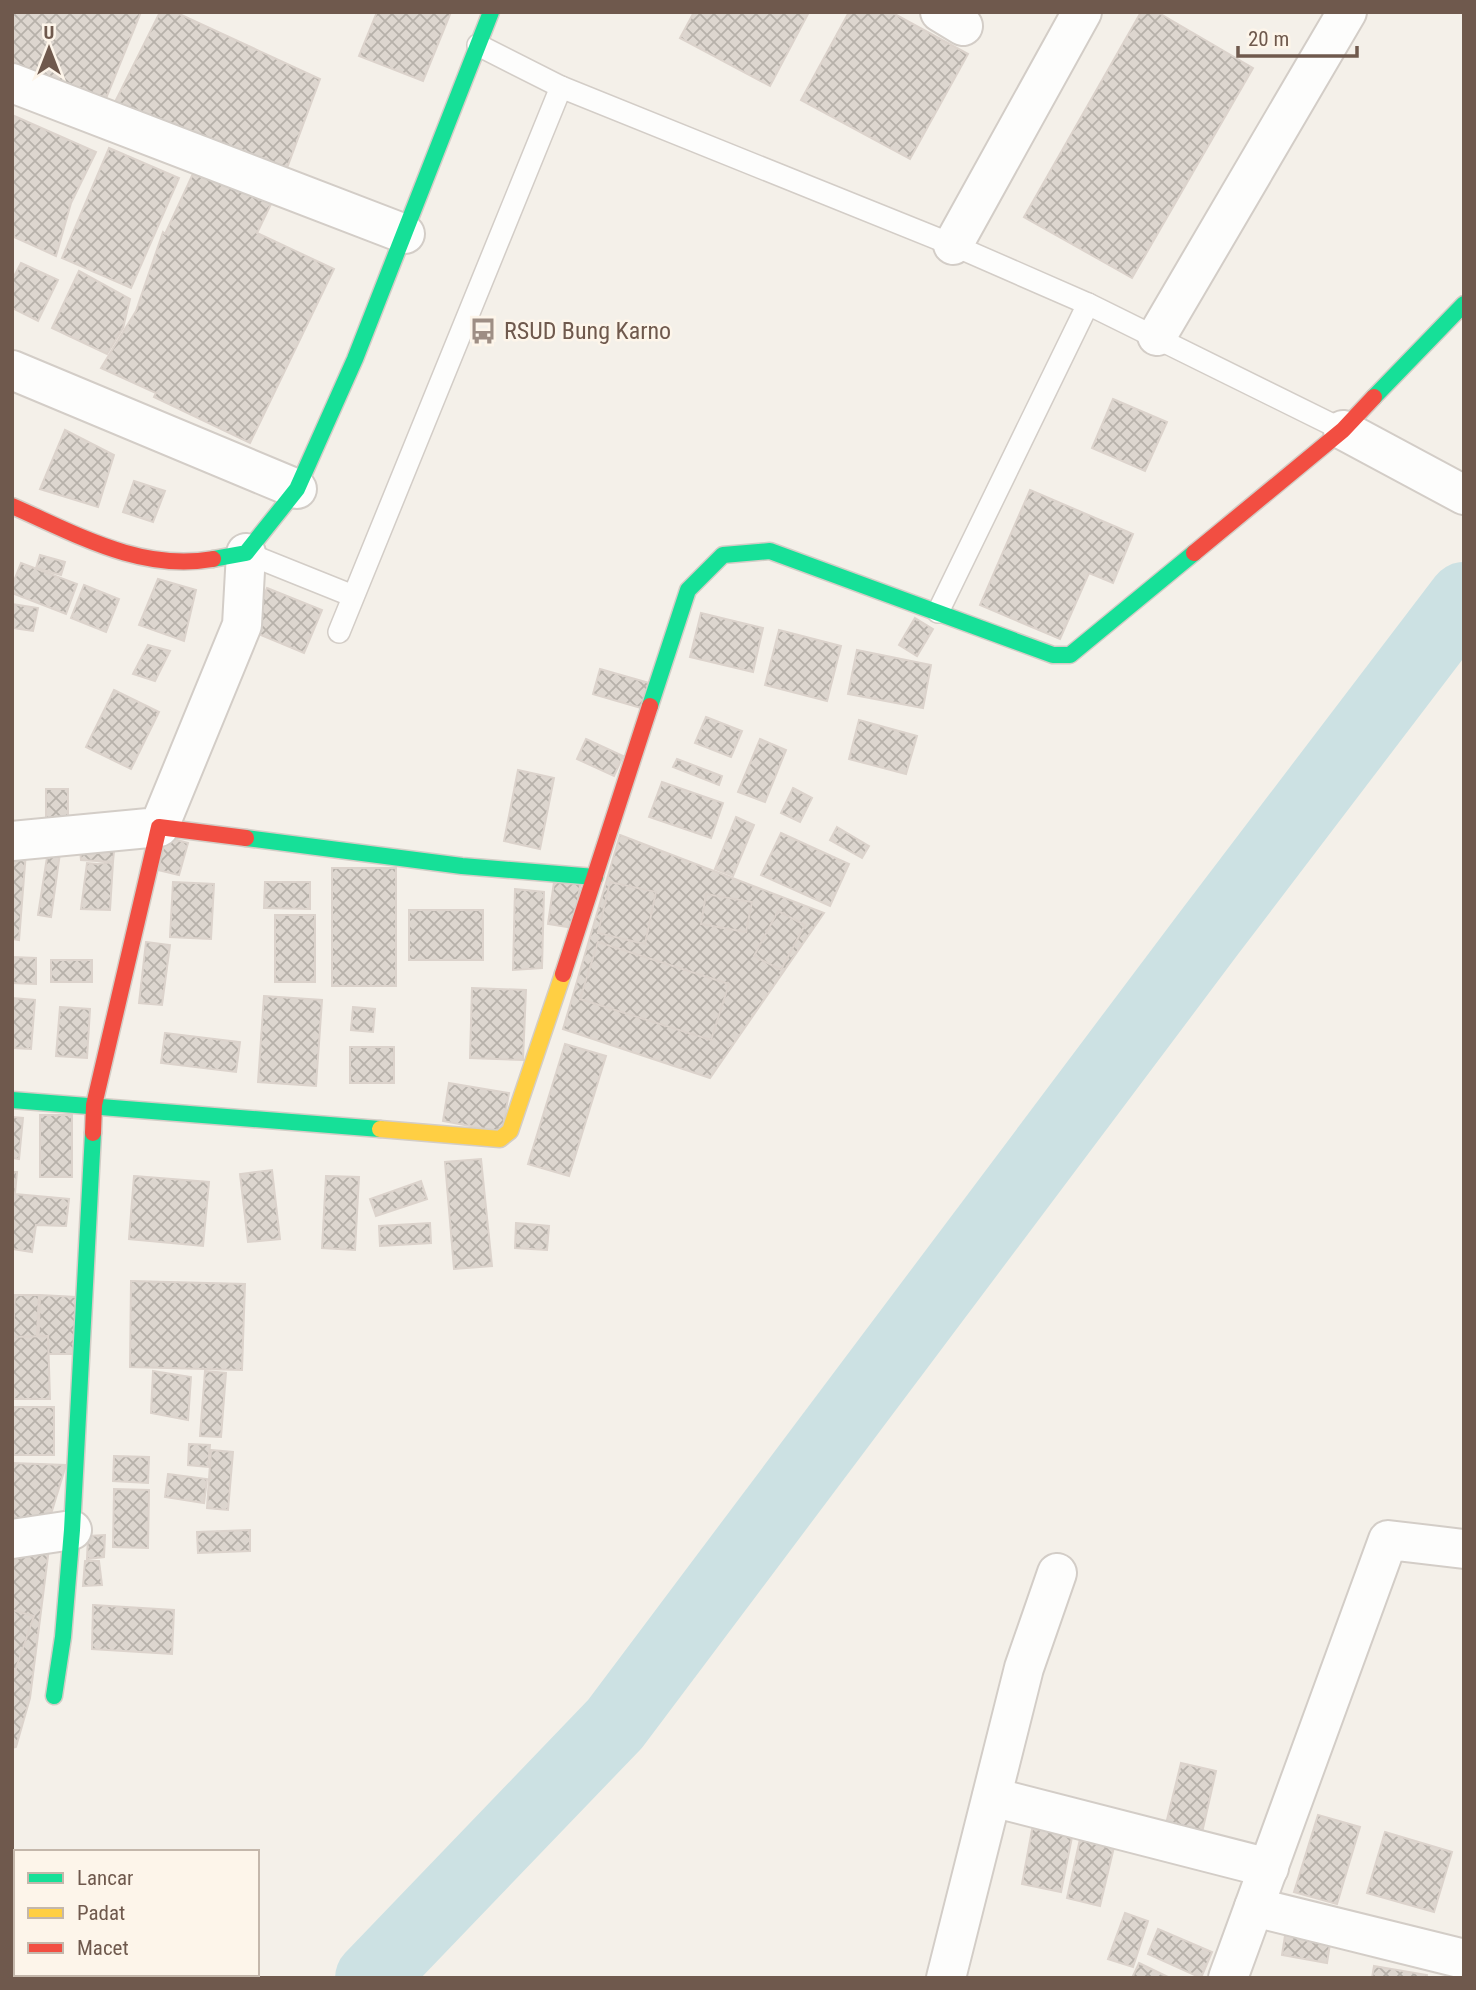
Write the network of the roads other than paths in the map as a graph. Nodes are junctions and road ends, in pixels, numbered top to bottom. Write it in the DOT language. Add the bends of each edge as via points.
graph roads {
  1 [pos="491,12"];
  2 [pos="1082,12"];
  3 [pos="1347,12"];
  4 [pos="478,45"];
  5 [pos="12,83"];
  6 [pos="561,87"];
  7 [pos="405,234"];
  8 [pos="953,245"];
  9 [pos="1088,304"];
  10 [pos="1464,304"];
  11 [pos="1157,336"];
  12 [pos="12,370"];
  13 [pos="1343,430"];
  14 [pos="297,489"];
  15 [pos="1459,492"];
  16 [pos="12,506"];
  17 [pos="246,553"];
  18 [pos="353,596"];
  19 [pos="938,612"];
  20 [pos="339,632"];
  21 [pos="159,827"];
  22 [pos="12,841"];
  23 [pos="595,877"];
  24 [pos="12,1100"];
  25 [pos="94,1105"];
  26 [pos="72,1530"];
  27 [pos="12,1539"];
  28 [pos="1464,1549"];
  29 [pos="1057,1573"];
  30 [pos="54,1696"];
  31 [pos="992,1797"];
  32 [pos="1269,1868"];
  33 [pos="1254,1907"];
  34 [pos="1464,1959"];
  35 [pos="946,1978"];
  36 [pos="1228,1978"];
  1 -- 4 [label="street"];
  2 -- 8 [label="street"];
  3 -- 11 [label="street"];
  4 -- 6 [label="lane"];
  4 -- 7 [label="street"];
  5 -- 7 [label="street"];
  6 -- 8 [label="lane"];
  6 -- 18 [label="lane"];
  7 -- 14 [label="street"];
  8 -- 9 [label="lane"];
  9 -- 11 [label="lane"];
  9 -- 19 [label="lane"];
  10 -- 13 [label="street"];
  11 -- 13 [label="lane"];
  12 -- 14 [label="street"];
  13 -- 15 [label="street"];
  13 -- 19 [label="street" via="1070,655 1053,655"];
  14 -- 17 [label="street"];
  16 -- 17 [label="street" via="142,557 181,563"];
  17 -- 18 [label="lane"];
  17 -- 21 [label="street" via="242,625"];
  18 -- 20 [label="lane"];
  19 -- 23 [label="street" via="770,551 723,555 688,590"];
  21 -- 22 [label="street"];
  21 -- 23 [label="street" via="462,866"];
  21 -- 25 [label="street"];
  23 -- 25 [label="street" via="526,1090 510,1131 500,1139"];
  24 -- 25 [label="street"];
  25 -- 26 [label="street"];
  26 -- 27 [label="street"];
  26 -- 30 [label="street"];
  28 -- 32 [label="street" via="1388,1539"];
  29 -- 31 [label="street" via="1024,1668"];
  31 -- 32 [label="street"];
  31 -- 35 [label="street"];
  32 -- 33 [label="street"];
  33 -- 34 [label="street"];
  33 -- 36 [label="street"];
}
